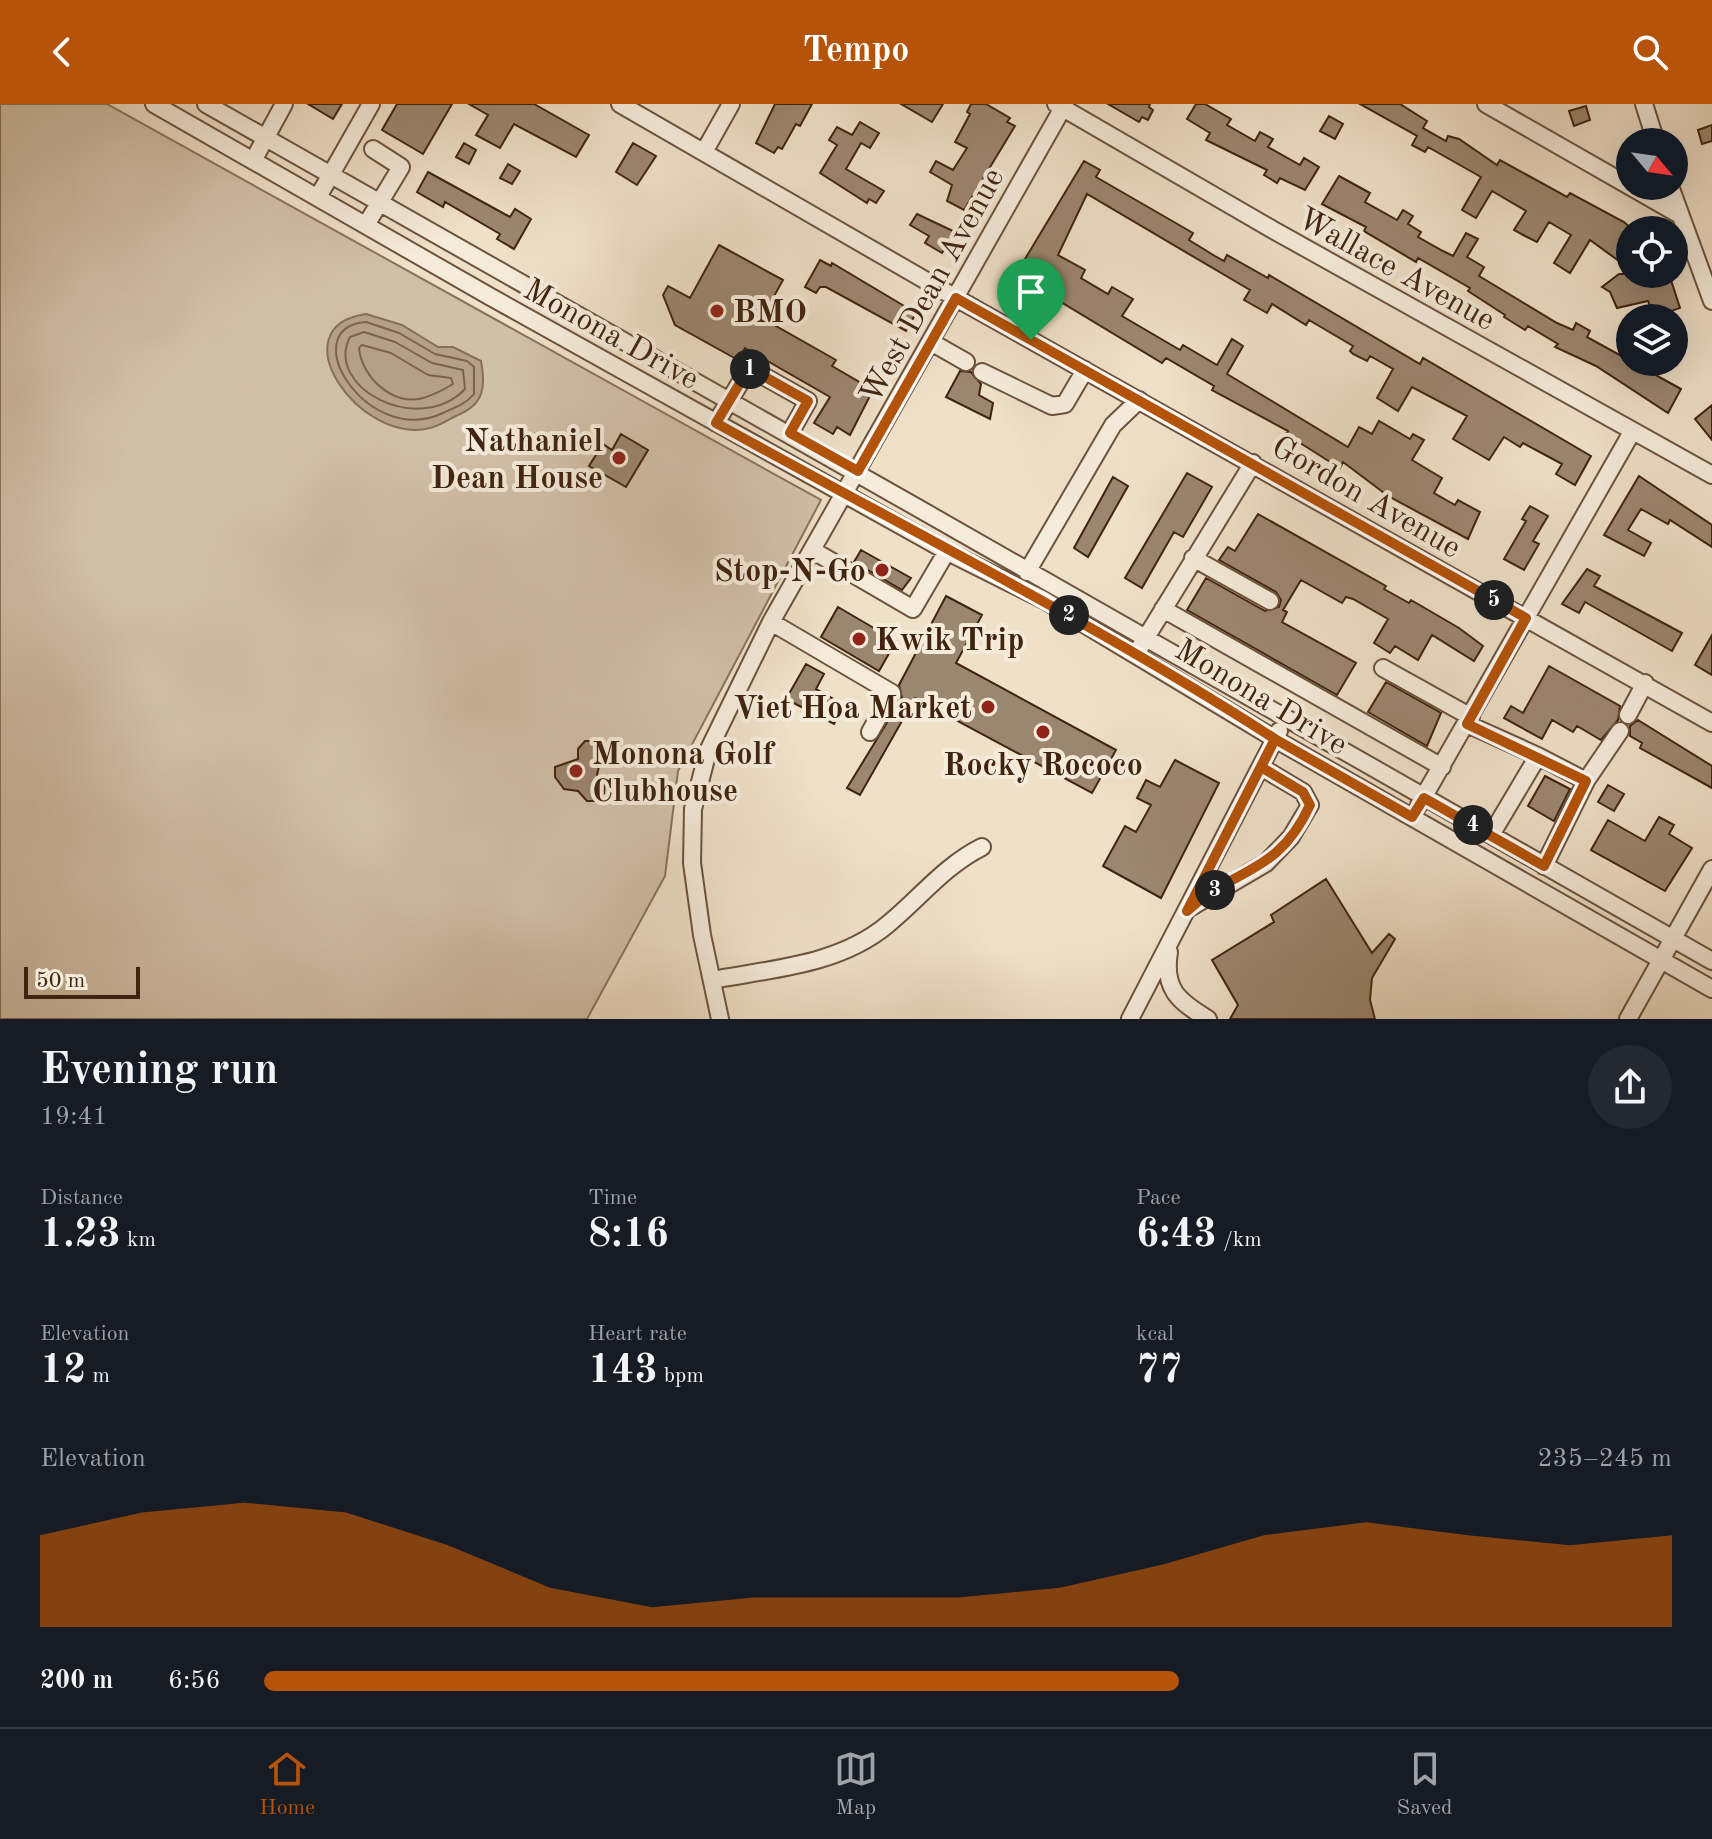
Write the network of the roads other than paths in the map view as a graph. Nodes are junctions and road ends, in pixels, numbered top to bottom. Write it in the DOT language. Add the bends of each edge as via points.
graph roads {
  1 [pos="154,104"];
  2 [pos="206,104"];
  3 [pos="284,104"];
  4 [pos="371,104"];
  5 [pos="620,104"];
  6 [pos="731,104"];
  7 [pos="1486,104"];
  8 [pos="1644,104"];
  9 [pos="1061,105"];
  10 [pos="175,109"];
  11 [pos="1652,128"];
  12 [pos="266,138"];
  13 [pos="373,149"];
  14 [pos="704,152"];
  15 [pos="253,161"];
  16 [pos="330,174"];
  17 [pos="318,197"];
  18 [pos="1675,200"];
  19 [pos="380,202"];
  20 [pos="1680,215"];
  21 [pos="366,225"];
  22 [pos="956,298"];
  23 [pos="1712,301"];
  24 [pos="931,342"];
  25 [pos="966,362"];
  26 [pos="1085,370"];
  27 [pos="982,372"];
  28 [pos="1119,389"];
  29 [pos="730,399"];
  30 [pos="1139,400"];
  31 [pos="716,423"];
  32 [pos="1113,425"];
  33 [pos="1632,432"];
  34 [pos="790,433"];
  35 [pos="1253,463"];
  36 [pos="858,471"];
  37 [pos="1712,475"];
  38 [pos="844,494"];
  39 [pos="812,550"];
  40 [pos="947,551"];
  41 [pos="1193,558"];
  42 [pos="1027,572"];
  43 [pos="1270,601"];
  44 [pos="1163,609"];
  45 [pos="1526,618"];
  46 [pos="771,622"];
  47 [pos="1141,646"];
  48 [pos="1383,668"];
  49 [pos="1645,683"];
  50 [pos="1628,715"];
  51 [pos="1286,719"];
  52 [pos="1469,720"];
  53 [pos="1712,723"];
  54 [pos="1620,731"];
  55 [pos="870,732"];
  56 [pos="1275,739"];
  57 [pos="1538,756"];
  58 [pos="1261,767"];
  59 [pos="1442,767"];
  60 [pos="1586,781"];
  61 [pos="1424,798"];
  62 [pos="1412,817"];
  63 [pos="1491,835"];
  64 [pos="982,847"];
  65 [pos="1544,866"];
  66 [pos="1712,869"];
  67 [pos="1187,911"];
  68 [pos="1672,938"];
  69 [pos="1171,941"];
  70 [pos="1661,960"];
  71 [pos="1712,961"];
  72 [pos="712,980"];
  73 [pos="1712,989"];
  74 [pos="720,1019"];
  75 [pos="1130,1019"];
  76 [pos="1208,1019"];
  77 [pos="1628,1019"];
  1 -- 10 [label="street, Monona Drive"];
  2 -- 12 [label="street, Monona Drive"];
  3 -- 12 [label="street"];
  4 -- 16 [label="street"];
  5 -- 14 [label="street, Gordon Avenue"];
  6 -- 14 [label="street"];
  7 -- 20 [label="street"];
  8 -- 11 [label="street"];
  9 -- 22 [label="street, West Dean Avenue"];
  9 -- 33 [label="street, Wallace Avenue"];
  10 -- 15 [label="street, Monona Drive"];
  12 -- 15 [label="street"];
  12 -- 16 [label="street, Monona Drive"];
  13 -- 19 [label="street" via="401,167"];
  14 -- 22 [label="street, Gordon Avenue"];
  15 -- 17 [label="street, Monona Drive"];
  16 -- 17 [label="street"];
  16 -- 19 [label="street, Monona Drive"];
  17 -- 21 [label="street, Monona Drive"];
  18 -- 20 [label="street"];
  19 -- 21 [label="street"];
  19 -- 29 [label="street, Monona Drive"];
  20 -- 23 [label="street"];
  21 -- 31 [label="street, Monona Drive"];
  22 -- 24 [label="street, West Dean Avenue"];
  22 -- 26 [label="street, Gordon Avenue"];
  24 -- 25 [label="street"];
  24 -- 36 [label="street, West Dean Avenue"];
  26 -- 27 [label="street" via="1069,399 1058,406 1045,405"];
  26 -- 28 [label="street, Gordon Avenue"];
  28 -- 30 [label="street, Gordon Avenue"];
  28 -- 32 [label="street"];
  29 -- 31 [label="street"];
  29 -- 34 [label="street, Monona Drive"];
  29 -- 34 [label="street" via="749,368 808,401"];
  30 -- 32 [label="street"];
  30 -- 35 [label="street, Gordon Avenue"];
  31 -- 38 [label="street, Monona Drive"];
  32 -- 42 [label="street"];
  33 -- 37 [label="street, Wallace Avenue"];
  33 -- 45 [label="street"];
  34 -- 36 [label="street, Monona Drive"];
  35 -- 41 [label="street"];
  35 -- 45 [label="street, Gordon Avenue"];
  36 -- 38 [label="street, West Dean Avenue"];
  36 -- 42 [label="street, Monona Drive"];
  38 -- 39 [label="street, West Dean Avenue"];
  38 -- 40 [label="street, Monona Drive"];
  39 -- 40 [label="street" via="913,609"];
  39 -- 46 [label="street, West Dean Avenue"];
  40 -- 47 [label="street, Monona Drive"];
  41 -- 43 [label="street"];
  41 -- 44 [label="street"];
  42 -- 47 [label="street, Monona Drive"];
  44 -- 47 [label="street"];
  44 -- 59 [label="street" via="1271,662"];
  45 -- 49 [label="street, Gordon Avenue"];
  45 -- 52 [label="street"];
  46 -- 55 [label="street" via="892,693"];
  46 -- 72 [label="street, West Dean Avenue" via="723,716 696,790 692,863"];
  47 -- 51 [label="street, Monona Drive"];
  47 -- 56 [label="street, Monona Drive"];
  48 -- 52 [label="street"];
  49 -- 50 [label="street"];
  49 -- 53 [label="street, Gordon Avenue"];
  51 -- 56 [label="street"];
  51 -- 61 [label="street, Monona Drive"];
  52 -- 57 [label="street"];
  52 -- 59 [label="street"];
  54 -- 60 [label="street"];
  56 -- 58 [label="street"];
  56 -- 62 [label="street, Monona Drive"];
  57 -- 60 [label="street"];
  57 -- 63 [label="street"];
  58 -- 67 [label="street"];
  58 -- 67 [label="street" via="1303,792 1310,805 1303,819 1266,863"];
  59 -- 61 [label="street"];
  60 -- 65 [label="street"];
  61 -- 62 [label="street"];
  61 -- 63 [label="street, Monona Drive"];
  62 -- 70 [label="street, Monona Drive"];
  63 -- 65 [label="street, Monona Drive"];
  64 -- 72 [label="street" via="853,947 812,962"];
  65 -- 68 [label="street, Monona Drive"];
  66 -- 68 [label="street"];
  67 -- 69 [label="street"];
  68 -- 70 [label="street"];
  68 -- 71 [label="street, Monona Drive"];
  69 -- 75 [label="street"];
  69 -- 76 [label="street" via="1167,966 1172,992"];
  70 -- 73 [label="street, Monona Drive"];
  70 -- 77 [label="street"];
  72 -- 74 [label="street, West Dean Avenue"];
}
